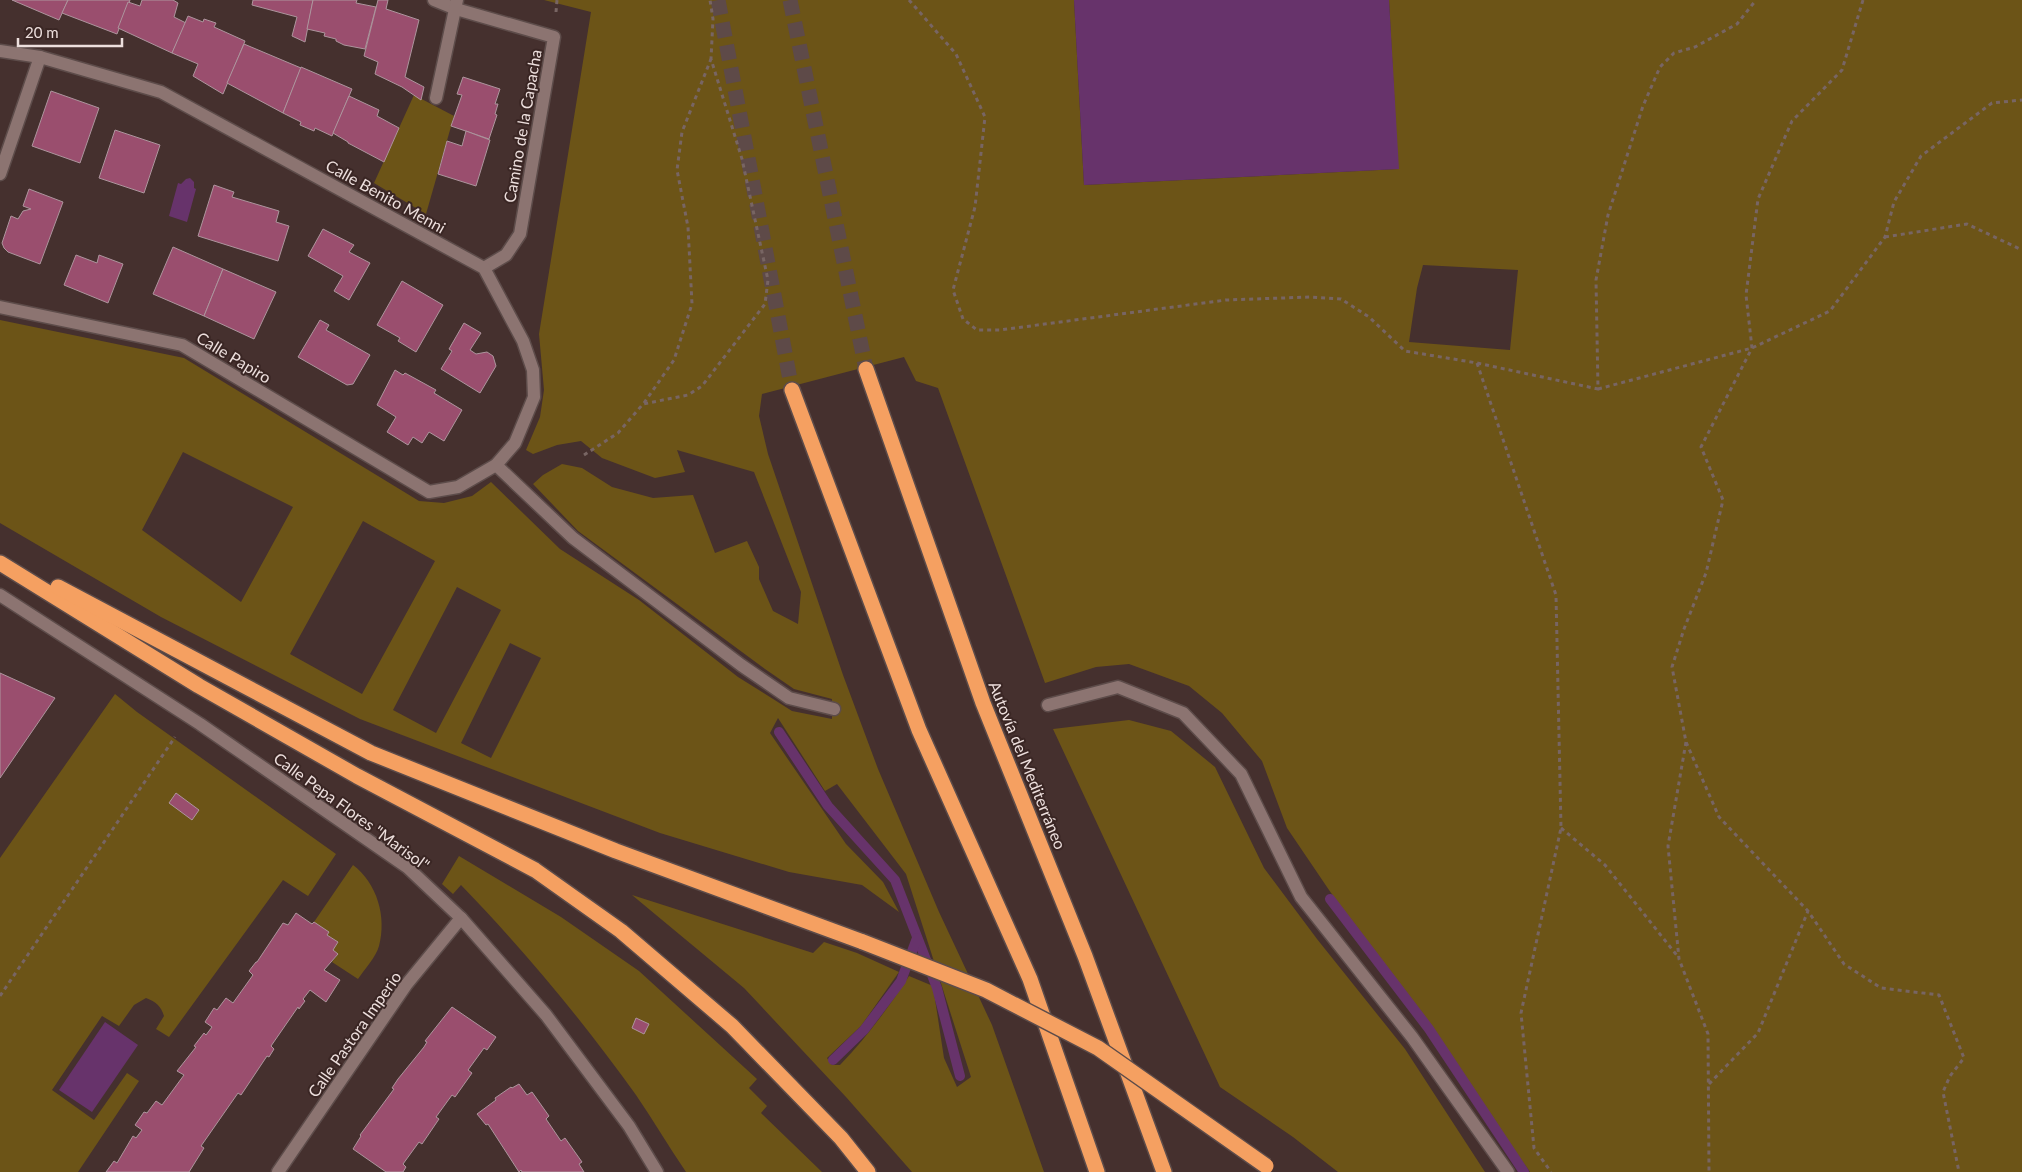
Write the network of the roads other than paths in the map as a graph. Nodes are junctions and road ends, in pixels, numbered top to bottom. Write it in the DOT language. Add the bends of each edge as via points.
graph roads {
  1 [pos="434,0"];
  2 [pos="457,5"];
  3 [pos="0,51"];
  4 [pos="40,57"];
  5 [pos="436,98"];
  6 [pos="0,174"];
  7 [pos="484,268"];
  8 [pos="0,307"];
  9 [pos="866,369"];
  10 [pos="792,390"];
  11 [pos="496,465"];
  12 [pos="0,554"];
  13 [pos="0,563"];
  14 [pos="0,595"];
  15 [pos="1048,705"];
  16 [pos="834,709"];
  17 [pos="461,918"];
  18 [pos="1269,1169"];
  19 [pos="278,1172"];
  20 [pos="656,1172"];
  21 [pos="868,1172"];
  22 [pos="1097,1172"];
  23 [pos="1164,1172"];
  24 [pos="1508,1172"];
  1 -- 2 [label="street, Camino de la Capacha"];
  2 -- 5 [label="street"];
  2 -- 7 [label="street, Camino de la Capacha" via="554,37 520,234 506,256"];
  3 -- 4 [label="street, Calle Benito Menni"];
  4 -- 6 [label="street"];
  4 -- 7 [label="street, Calle Benito Menni" via="161,92"];
  7 -- 11 [label="street" via="522,341 533,370 534,397 515,443"];
  8 -- 11 [label="street, Calle Papiro" via="182,345 429,492 458,487"];
  9 -- 23 [label="highway, Autovía del Mediterráneo" via="983,703 1085,956"];
  10 -- 22 [label="highway" via="918,730 1030,979"];
  11 -- 16 [label="street" via="573,538 741,665 789,698"];
  12 -- 18 [label="highway, bridge" via="371,753 616,851 986,990 1098,1048"];
  13 -- 21 [label="highway" via="208,690 358,776 535,870 621,931 732,1026 841,1138"];
  14 -- 17 [label="street, Calle Pepa Flores \"Marisol\"" via="200,724 407,867"];
  15 -- 24 [label="street" via="1118,688 1183,713 1241,774 1302,897 1412,1037"];
  17 -- 19 [label="street, Calle Pastora Imperio" via="406,985"];
  17 -- 20 [label="street, Calle Pepa Flores \"Marisol\"" via="546,1014 629,1126"];
}
